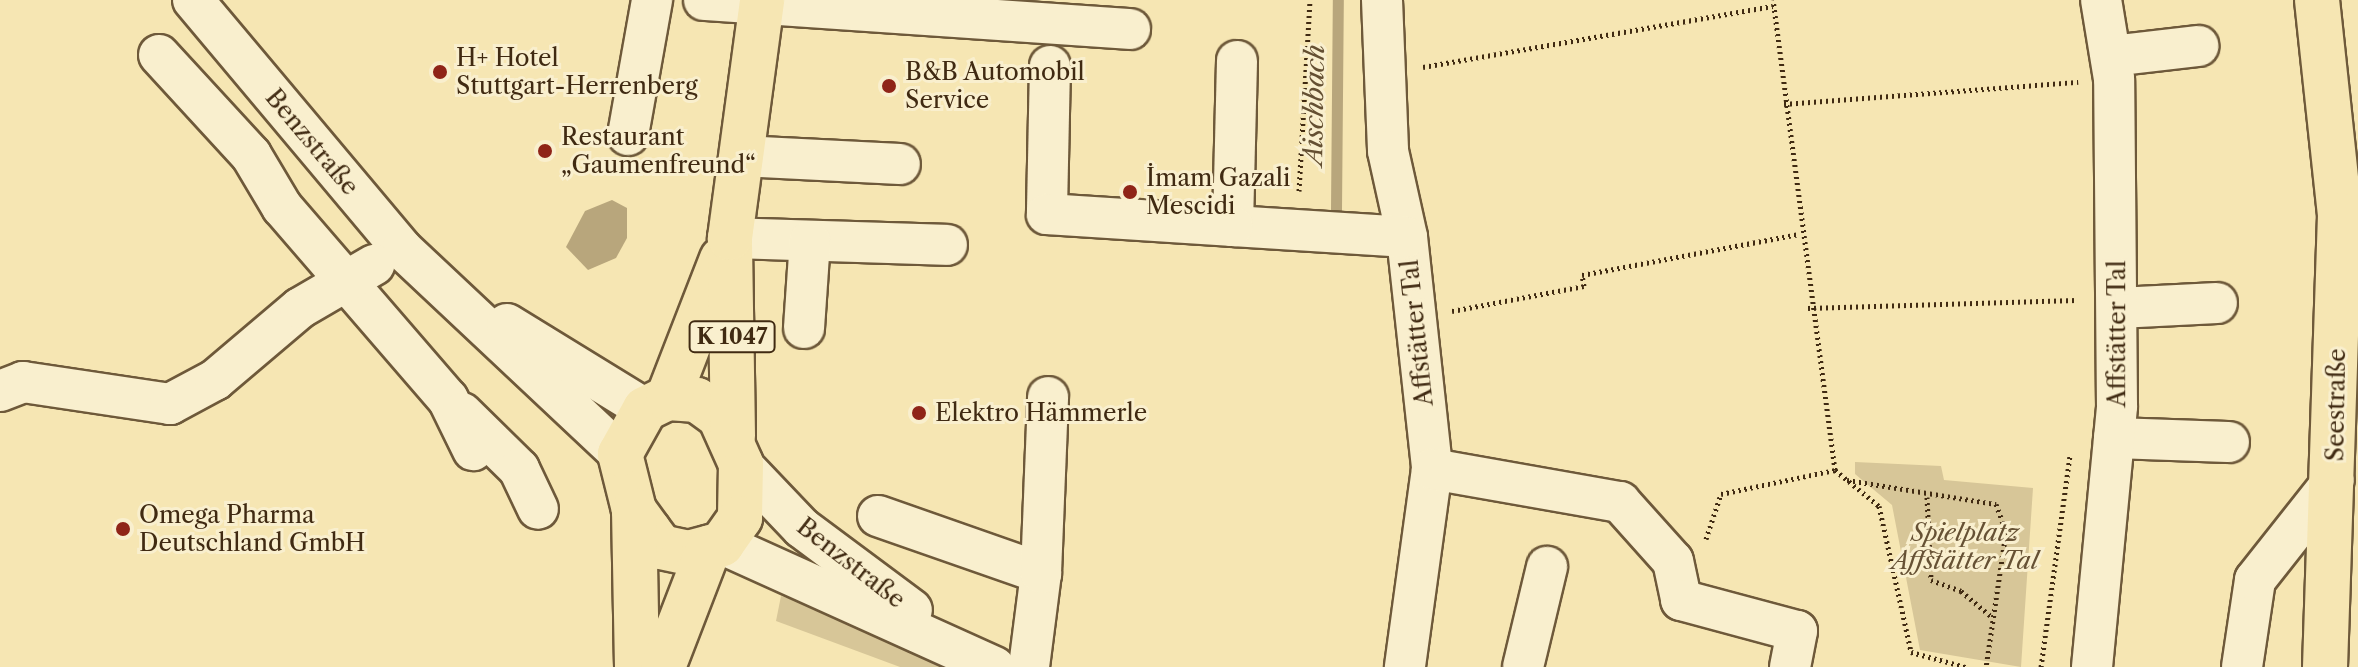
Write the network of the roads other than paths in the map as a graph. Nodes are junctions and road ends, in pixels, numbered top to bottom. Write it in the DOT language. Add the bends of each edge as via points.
graph roads {
  1 [pos="193,0"];
  2 [pos="652,0"];
  3 [pos="704,0"];
  4 [pos="1382,0"];
  5 [pos="2101,0"];
  6 [pos="2317,0"];
  7 [pos="762,2"];
  8 [pos="853,5"];
  9 [pos="1130,29"];
  10 [pos="2198,46"];
  11 [pos="159,55"];
  12 [pos="1237,61"];
  13 [pos="1050,66"];
  14 [pos="2112,68"];
  15 [pos="628,135"];
  16 [pos="741,156"];
  17 [pos="900,164"];
  18 [pos="2349,200"];
  19 [pos="1233,226"];
  20 [pos="1407,237"];
  21 [pos="730,238"];
  22 [pos="810,241"];
  23 [pos="947,245"];
  24 [pos="402,249"];
  25 [pos="351,279"];
  26 [pos="436,279"];
  27 [pos="2118,303"];
  28 [pos="2217,303"];
  29 [pos="804,328"];
  30 [pos="0,391"];
  31 [pos="1048,397"];
  32 [pos="448,399"];
  33 [pos="656,404"];
  34 [pos="2114,438"];
  35 [pos="2229,442"];
  36 [pos="473,450"];
  37 [pos="737,450"];
  38 [pos="620,454"];
  39 [pos="1432,469"];
  40 [pos="2334,480"];
  41 [pos="538,509"];
  42 [pos="634,510"];
  43 [pos="878,516"];
  44 [pos="715,546"];
  45 [pos="1547,567"];
  46 [pos="1041,573"];
  47 [pos="2255,580"];
  48 [pos="982,660"];
  49 [pos="637,667"];
  50 [pos="663,667"];
  51 [pos="1029,667"];
  52 [pos="1405,667"];
  53 [pos="1523,667"];
  54 [pos="1790,667"];
  55 [pos="2092,667"];
  56 [pos="2223,667"];
  57 [pos="2242,667"];
  58 [pos="2325,667"];
  1 -- 24 [label="street, Benzstraße"];
  2 -- 15 [label="street"];
  3 -- 7 [label="street"];
  4 -- 20 [label="street, Affstätter Tal" via="1382,74"];
  5 -- 14 [label="street, Affstätter Tal"];
  6 -- 18 [label="main road, Seestraße"];
  7 -- 8 [label="street"];
  7 -- 16 [label="main road, K 1047"];
  8 -- 9 [label="street"];
  10 -- 14 [label="street"];
  11 -- 25 [label="street"];
  12 -- 19 [label="street"];
  13 -- 19 [label="street" via="1047,214"];
  14 -- 27 [label="street, Affstätter Tal"];
  16 -- 17 [label="street"];
  16 -- 21 [label="main road, K 1047"];
  18 -- 40 [label="main road, Seestraße"];
  19 -- 20 [label="street"];
  20 -- 39 [label="street, Affstätter Tal"];
  21 -- 22 [label="street"];
  21 -- 33 [label="main road, K 1047"];
  21 -- 37 [label="main road, K 1047"];
  22 -- 23 [label="street"];
  22 -- 29 [label="street"];
  24 -- 25 [label="street"];
  24 -- 26 [label="street, Benzstraße"];
  25 -- 30 [label="street" via="300,308 215,380 170,404 23,382"];
  25 -- 32 [label="street"];
  26 -- 33 [label="street, Benzstraße"];
  26 -- 38 [label="street, Benzstraße"];
  27 -- 28 [label="street"];
  27 -- 34 [label="street, Affstätter Tal"];
  31 -- 46 [label="street"];
  32 -- 36 [label="street"];
  32 -- 41 [label="street" via="519,469"];
  33 -- 37 [label="main road" via="697,400"];
  33 -- 38 [label="main road"];
  34 -- 35 [label="street"];
  34 -- 55 [label="street, Affstätter Tal"];
  37 -- 44 [label="main road" via="740,518"];
  37 -- 48 [label="street, Benzstraße" via="802,528"];
  38 -- 42 [label="main road"];
  39 -- 52 [label="street, Affstätter Tal"];
  39 -- 54 [label="street" via="1620,502 1673,561 1681,600 1797,631"];
  40 -- 47 [label="street"];
  40 -- 58 [label="main road, Seestraße"];
  42 -- 44 [label="main road" via="661,547 689,553"];
  42 -- 49 [label="main road"];
  43 -- 46 [label="street"];
  44 -- 48 [label="street, Benzstraße"];
  44 -- 50 [label="main road"];
  45 -- 53 [label="street"];
  46 -- 51 [label="street"];
  47 -- 56 [label="street" via="2234,588"];
  47 -- 57 [label="street"];
}
